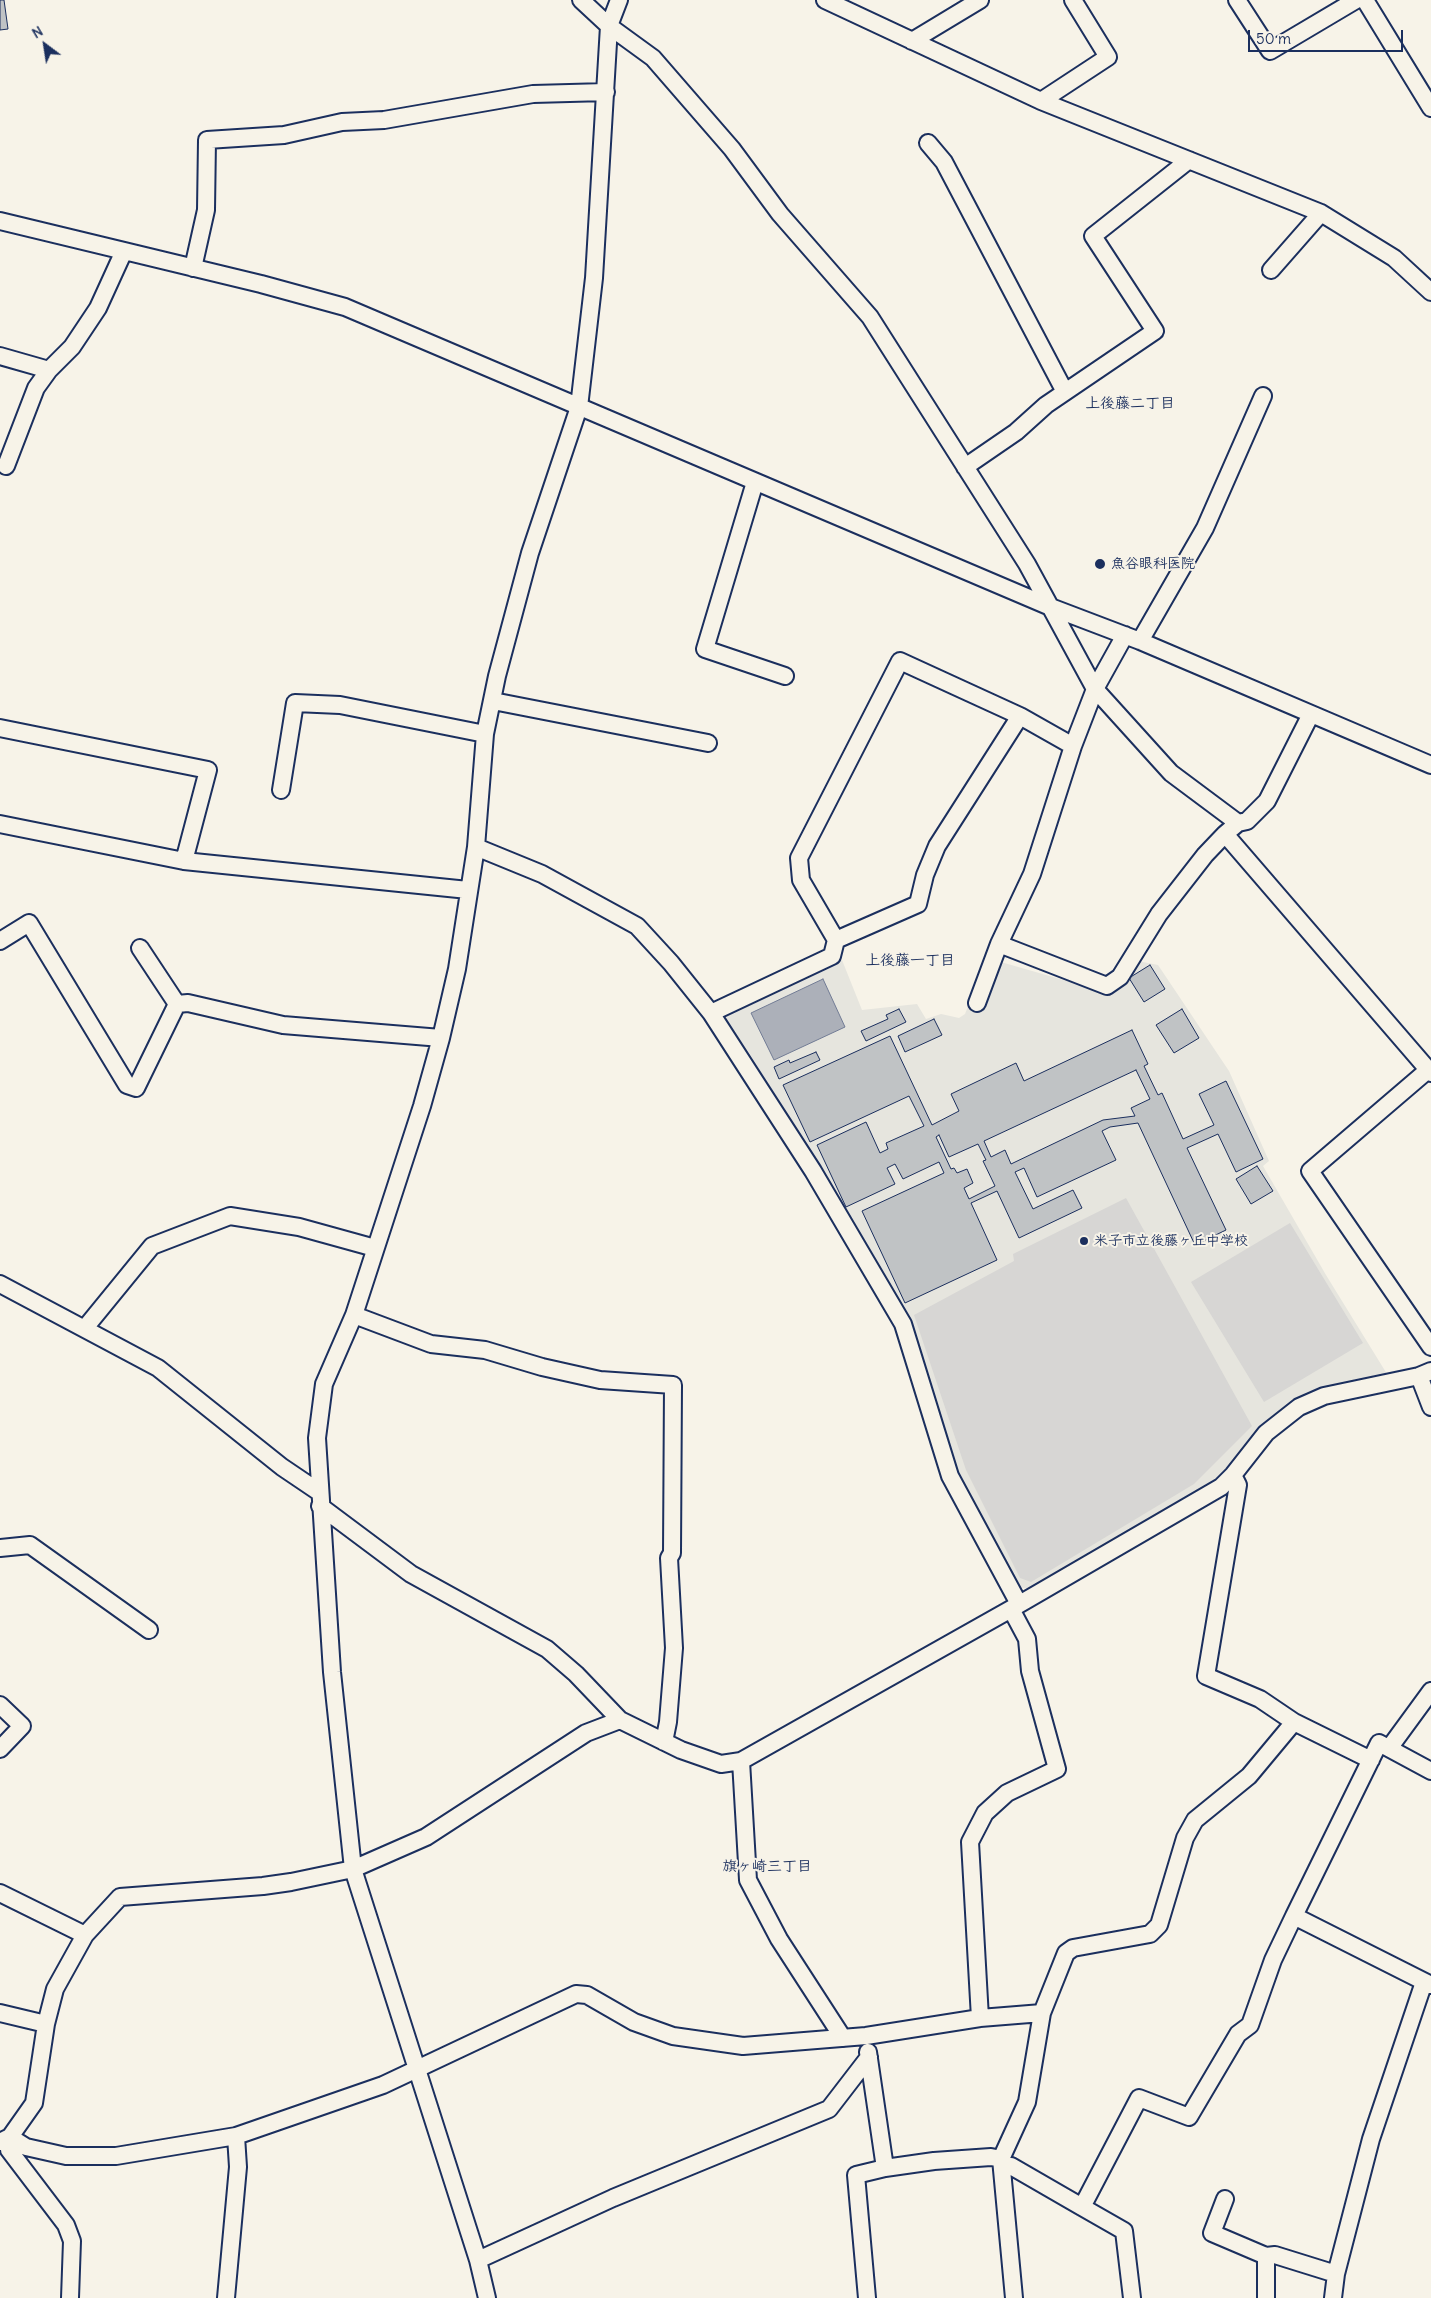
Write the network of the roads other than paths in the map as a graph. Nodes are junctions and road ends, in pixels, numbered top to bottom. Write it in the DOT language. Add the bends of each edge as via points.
graph roads {
  1 [pos="581,0"];
  2 [pos="619,0"];
  3 [pos="826,0"];
  4 [pos="980,0"];
  5 [pos="1073,0"];
  6 [pos="1237,0"];
  7 [pos="1356,0"];
  8 [pos="1365,0"];
  9 [pos="609,26"];
  10 [pos="912,41"];
  11 [pos="606,92"];
  12 [pos="1041,101"];
  13 [pos="1431,108"];
  14 [pos="928,143"];
  15 [pos="1189,160"];
  16 [pos="1321,213"];
  17 [pos="0,221"];
  18 [pos="124,251"];
  19 [pos="193,268"];
  20 [pos="1272,270"];
  21 [pos="1430,289"];
  22 [pos="0,356"];
  23 [pos="50,370"];
  24 [pos="1065,392"];
  25 [pos="1263,396"];
  26 [pos="579,407"];
  27 [pos="6,466"];
  28 [pos="965,467"];
  29 [pos="755,482"];
  30 [pos="1048,606"];
  31 [pos="1133,638"];
  32 [pos="785,676"];
  33 [pos="1094,689"];
  34 [pos="493,701"];
  35 [pos="1311,714"];
  36 [pos="1020,716"];
  37 [pos="0,728"];
  38 [pos="486,734"];
  39 [pos="708,743"];
  40 [pos="1073,746"];
  41 [pos="1431,765"];
  42 [pos="281,790"];
  43 [pos="0,824"];
  44 [pos="1231,828"];
  45 [pos="476,848"];
  46 [pos="184,861"];
  47 [pos="468,890"];
  48 [pos="836,940"];
  49 [pos="0,941"];
  50 [pos="999,944"];
  51 [pos="140,948"];
  52 [pos="977,1003"];
  53 [pos="177,1004"];
  54 [pos="711,1013"];
  55 [pos="441,1038"];
  56 [pos="1430,1072"];
  57 [pos="375,1248"];
  58 [pos="0,1284"];
  59 [pos="354,1315"];
  60 [pos="85,1328"];
  61 [pos="1431,1347"];
  62 [pos="1425,1374"];
  63 [pos="1431,1406"];
  64 [pos="1233,1475"];
  65 [pos="320,1499"];
  66 [pos="0,1548"];
  67 [pos="1015,1606"];
  68 [pos="149,1630"];
  69 [pos="1431,1691"];
  70 [pos="0,1705"];
  71 [pos="620,1720"];
  72 [pos="1294,1722"];
  73 [pos="664,1742"];
  74 [pos="1390,1747"];
  75 [pos="0,1749"];
  76 [pos="1371,1760"];
  77 [pos="741,1761"];
  78 [pos="1431,1770"];
  79 [pos="353,1869"];
  80 [pos="0,1893"];
  81 [pos="1294,1916"];
  82 [pos="84,1935"];
  83 [pos="1427,1984"];
  84 [pos="0,2013"];
  85 [pos="1042,2013"];
  86 [pos="980,2018"];
  87 [pos="46,2024"];
  88 [pos="866,2036"];
  89 [pos="843,2038"];
  90 [pos="869,2058"];
  91 [pos="418,2070"];
  92 [pos="236,2136"];
  93 [pos="5,2140"];
  94 [pos="1002,2163"];
  95 [pos="884,2168"];
  96 [pos="1224,2199"];
  97 [pos="1082,2207"];
  98 [pos="1266,2256"];
  99 [pos="478,2260"];
  100 [pos="1336,2274"];
  101 [pos="70,2298"];
  102 [pos="226,2298"];
  103 [pos="487,2298"];
  104 [pos="867,2298"];
  105 [pos="1014,2298"];
  106 [pos="1132,2298"];
  107 [pos="1266,2298"];
  108 [pos="1333,2298"];
  1 -- 9 [label="street"];
  2 -- 9 [label="street"];
  3 -- 10 [label="street"];
  4 -- 10 [label="street"];
  5 -- 12 [label="street" via="1108,57"];
  6 -- 7 [label="street" via="1270,51"];
  8 -- 13 [label="street"];
  9 -- 11 [label="street"];
  9 -- 28 [label="street" via="653,58 732,149 780,214 870,317"];
  10 -- 12 [label="street"];
  11 -- 19 [label="street" via="533,94 384,120 342,122 284,135 207,140 206,210"];
  11 -- 26 [label="street" via="594,278"];
  12 -- 15 [label="street"];
  14 -- 24 [label="street" via="944,162"];
  15 -- 16 [label="street"];
  15 -- 24 [label="street" via="1093,236 1155,331"];
  16 -- 20 [label="street"];
  16 -- 21 [label="street" via="1394,258"];
  17 -- 18 [label="street"];
  18 -- 19 [label="street"];
  18 -- 23 [label="street" via="98,308 72,346"];
  19 -- 26 [label="street" via="345,307"];
  22 -- 23 [label="street"];
  23 -- 27 [label="street" via="36,388"];
  24 -- 28 [label="street" via="1016,432"];
  25 -- 31 [label="street" via="1205,528"];
  26 -- 29 [label="street"];
  26 -- 34 [label="street" via="530,553"];
  28 -- 30 [label="street" via="1027,564"];
  29 -- 30 [label="street"];
  29 -- 32 [label="street" via="705,649"];
  30 -- 31 [label="street"];
  30 -- 33 [label="street"];
  31 -- 33 [label="street"];
  31 -- 35 [label="street"];
  33 -- 40 [label="street"];
  33 -- 44 [label="street" via="1171,773"];
  34 -- 38 [label="street"];
  34 -- 39 [label="street"];
  35 -- 41 [label="street"];
  35 -- 44 [label="street" via="1267,801 1247,821"];
  36 -- 40 [label="street"];
  36 -- 48 [label="street" via="937,846 918,904"];
  36 -- 48 [label="street" via="900,661 799,858 801,880"];
  37 -- 46 [label="street" via="208,770"];
  38 -- 42 [label="street" via="340,705 295,703"];
  38 -- 45 [label="street"];
  40 -- 50 [label="street" via="1032,874"];
  43 -- 46 [label="street"];
  44 -- 50 [label="street" via="1205,855 1159,914 1120,977 1107,986"];
  44 -- 56 [label="street"];
  45 -- 47 [label="street"];
  45 -- 54 [label="street" via="542,874 637,926"];
  46 -- 47 [label="street"];
  47 -- 55 [label="street" via="457,969"];
  48 -- 54 [label="street" via="832,956"];
  49 -- 53 [label="street" via="29,923 127,1085 136,1088"];
  50 -- 52 [label="street"];
  51 -- 53 [label="street"];
  53 -- 55 [label="street" via="188,1003 283,1025"];
  54 -- 67 [label="street" via="814,1171 903,1324 950,1476"];
  55 -- 57 [label="street"];
  56 -- 61 [label="street" via="1310,1171"];
  57 -- 59 [label="street"];
  57 -- 60 [label="street" via="299,1227 230,1216 152,1246"];
  58 -- 60 [label="street"];
  59 -- 65 [label="street" via="324,1384 317,1438"];
  59 -- 73 [label="street" via="431,1344 485,1350 600,1380 674,1385 672,1553 669,1558 674,1648"];
  60 -- 65 [label="street" via="158,1368"];
  62 -- 63 [label="street"];
  62 -- 64 [label="street" via="1324,1396 1299,1407 1266,1433"];
  64 -- 67 [label="street" via="1221,1487"];
  64 -- 72 [label="street" via="1238,1485 1206,1676 1260,1699"];
  65 -- 71 [label="street" via="410,1574 547,1650 576,1674"];
  65 -- 79 [label="street" via="332,1672"];
  66 -- 68 [label="street" via="30,1545"];
  67 -- 77 [label="street"];
  67 -- 86 [label="street" via="1028,1639 1030,1671 1057,1769 1007,1793 985,1813 970,1842"];
  69 -- 74 [label="street"];
  70 -- 75 [label="street" via="22,1726"];
  71 -- 73 [label="street"];
  71 -- 79 [label="street" via="586,1733 426,1837"];
  72 -- 76 [label="street"];
  72 -- 85 [label="street" via="1249,1776 1195,1820 1185,1838 1160,1925 1150,1934 1073,1948 1066,1953"];
  73 -- 77 [label="street" via="721,1764"];
  74 -- 76 [label="street" via="1379,1743"];
  74 -- 78 [label="street"];
  76 -- 81 [label="street"];
  77 -- 89 [label="street" via="748,1880 779,1939"];
  79 -- 82 [label="street" via="262,1886 120,1897"];
  79 -- 91 [label="street"];
  80 -- 82 [label="street"];
  81 -- 83 [label="street"];
  81 -- 97 [label="street" via="1273,1960 1250,2025 1238,2034 1189,2117 1139,2098"];
  82 -- 87 [label="street" via="56,1988"];
  83 -- 100 [label="street" via="1371,2139"];
  84 -- 87 [label="street"];
  85 -- 86 [label="street"];
  85 -- 94 [label="street" via="1027,2102"];
  86 -- 88 [label="street"];
  87 -- 93 [label="street" via="34,2102"];
  88 -- 89 [label="street"];
  88 -- 90 [label="street"];
  89 -- 91 [label="street" via="742,2046 673,2036 634,2022 587,1995 576,1994 497,2029"];
  90 -- 95 [label="street"];
  90 -- 99 [label="street" via="829,2109 613,2198"];
  91 -- 92 [label="street"];
  91 -- 99 [label="street"];
  92 -- 93 [label="street" via="116,2156 66,2156"];
  92 -- 102 [label="street" via="238,2167"];
  93 -- 101 [label="street" via="9,2150 66,2225 72,2242"];
  94 -- 95 [label="street" via="991,2157"];
  94 -- 97 [label="street"];
  94 -- 105 [label="street"];
  95 -- 104 [label="street" via="856,2175"];
  96 -- 98 [label="street" via="1212,2233"];
  97 -- 106 [label="street" via="1124,2231"];
  98 -- 100 [label="street" via="1275,2255"];
  98 -- 107 [label="street"];
  99 -- 103 [label="street"];
  100 -- 108 [label="street"];
}
